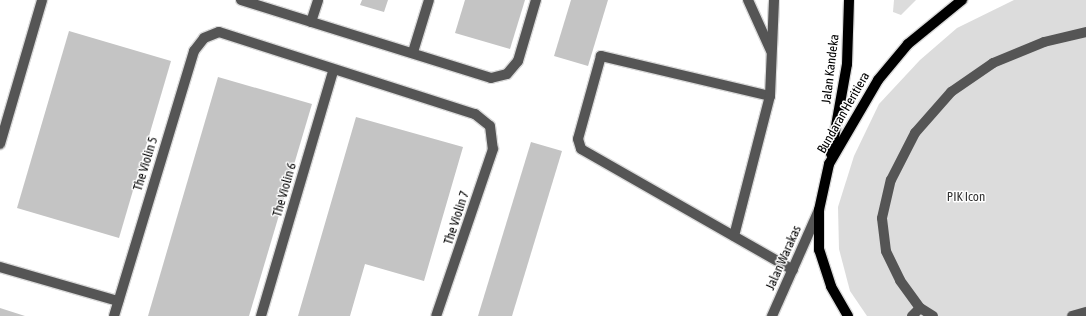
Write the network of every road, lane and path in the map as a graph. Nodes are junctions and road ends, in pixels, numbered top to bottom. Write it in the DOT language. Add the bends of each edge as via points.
graph roads {
  1 [pos="42,0"];
  2 [pos="241,0"];
  3 [pos="318,0"];
  4 [pos="429,0"];
  5 [pos="536,0"];
  6 [pos="748,0"];
  7 [pos="774,0"];
  8 [pos="849,0"];
  9 [pos="962,0"];
  10 [pos="311,22"];
  11 [pos="1086,32"];
  12 [pos="413,52"];
  13 [pos="772,53"];
  14 [pos="333,71"];
  15 [pos="770,96"];
  16 [pos="0,144"];
  17 [pos="829,164"];
  18 [pos="819,210"];
  19 [pos="734,236"];
  20 [pos="0,267"];
  21 [pos="793,270"];
  22 [pos="118,302"];
  23 [pos="920,308"];
  24 [pos="1086,312"];
  25 [pos="114,316"];
  26 [pos="261,316"];
  27 [pos="436,316"];
  28 [pos="772,316"];
  29 [pos="848,316"];
  30 [pos="912,316"];
  31 [pos="933,316"];
  32 [pos="1072,316"];
  1 -- 16 [label="street"];
  2 -- 10 [label="street"];
  3 -- 10 [label="street"];
  4 -- 12 [label="street"];
  5 -- 12 [label="street" via="518,61 507,74 491,78"];
  6 -- 13 [label="street"];
  7 -- 13 [label="street"];
  8 -- 17 [label="main road, Jalan Kandeka" via="847,64"];
  9 -- 17 [label="main road, Bundaran Heritiera" via="908,44 878,80"];
  10 -- 12 [label="street"];
  11 -- 23 [label="street" via="1044,42 993,63 952,92 915,133 891,180 882,218 886,251 900,280"];
  13 -- 15 [label="street"];
  14 -- 22 [label="street, The Violin 5" via="219,32 204,38 194,51"];
  14 -- 26 [label="street, The Violin 6"];
  14 -- 27 [label="street, The Violin 7" via="475,114 490,126 493,149"];
  15 -- 19 [label="street"];
  15 -- 19 [label="street" via="601,56 578,139 581,149"];
  17 -- 18 [label="main road, Bundaran Heritiera"];
  18 -- 21 [label="street, Jalan Warakas"];
  18 -- 29 [label="main road, Bundaran Heritiera" via="819,250 831,286"];
  19 -- 21 [label="street"];
  20 -- 22 [label="street"];
  21 -- 28 [label="street, Jalan Warakas"];
  22 -- 25 [label="street, The Violin 5"];
  23 -- 30 [label="street"];
  23 -- 31 [label="street"];
  24 -- 32 [label="street"];
}
